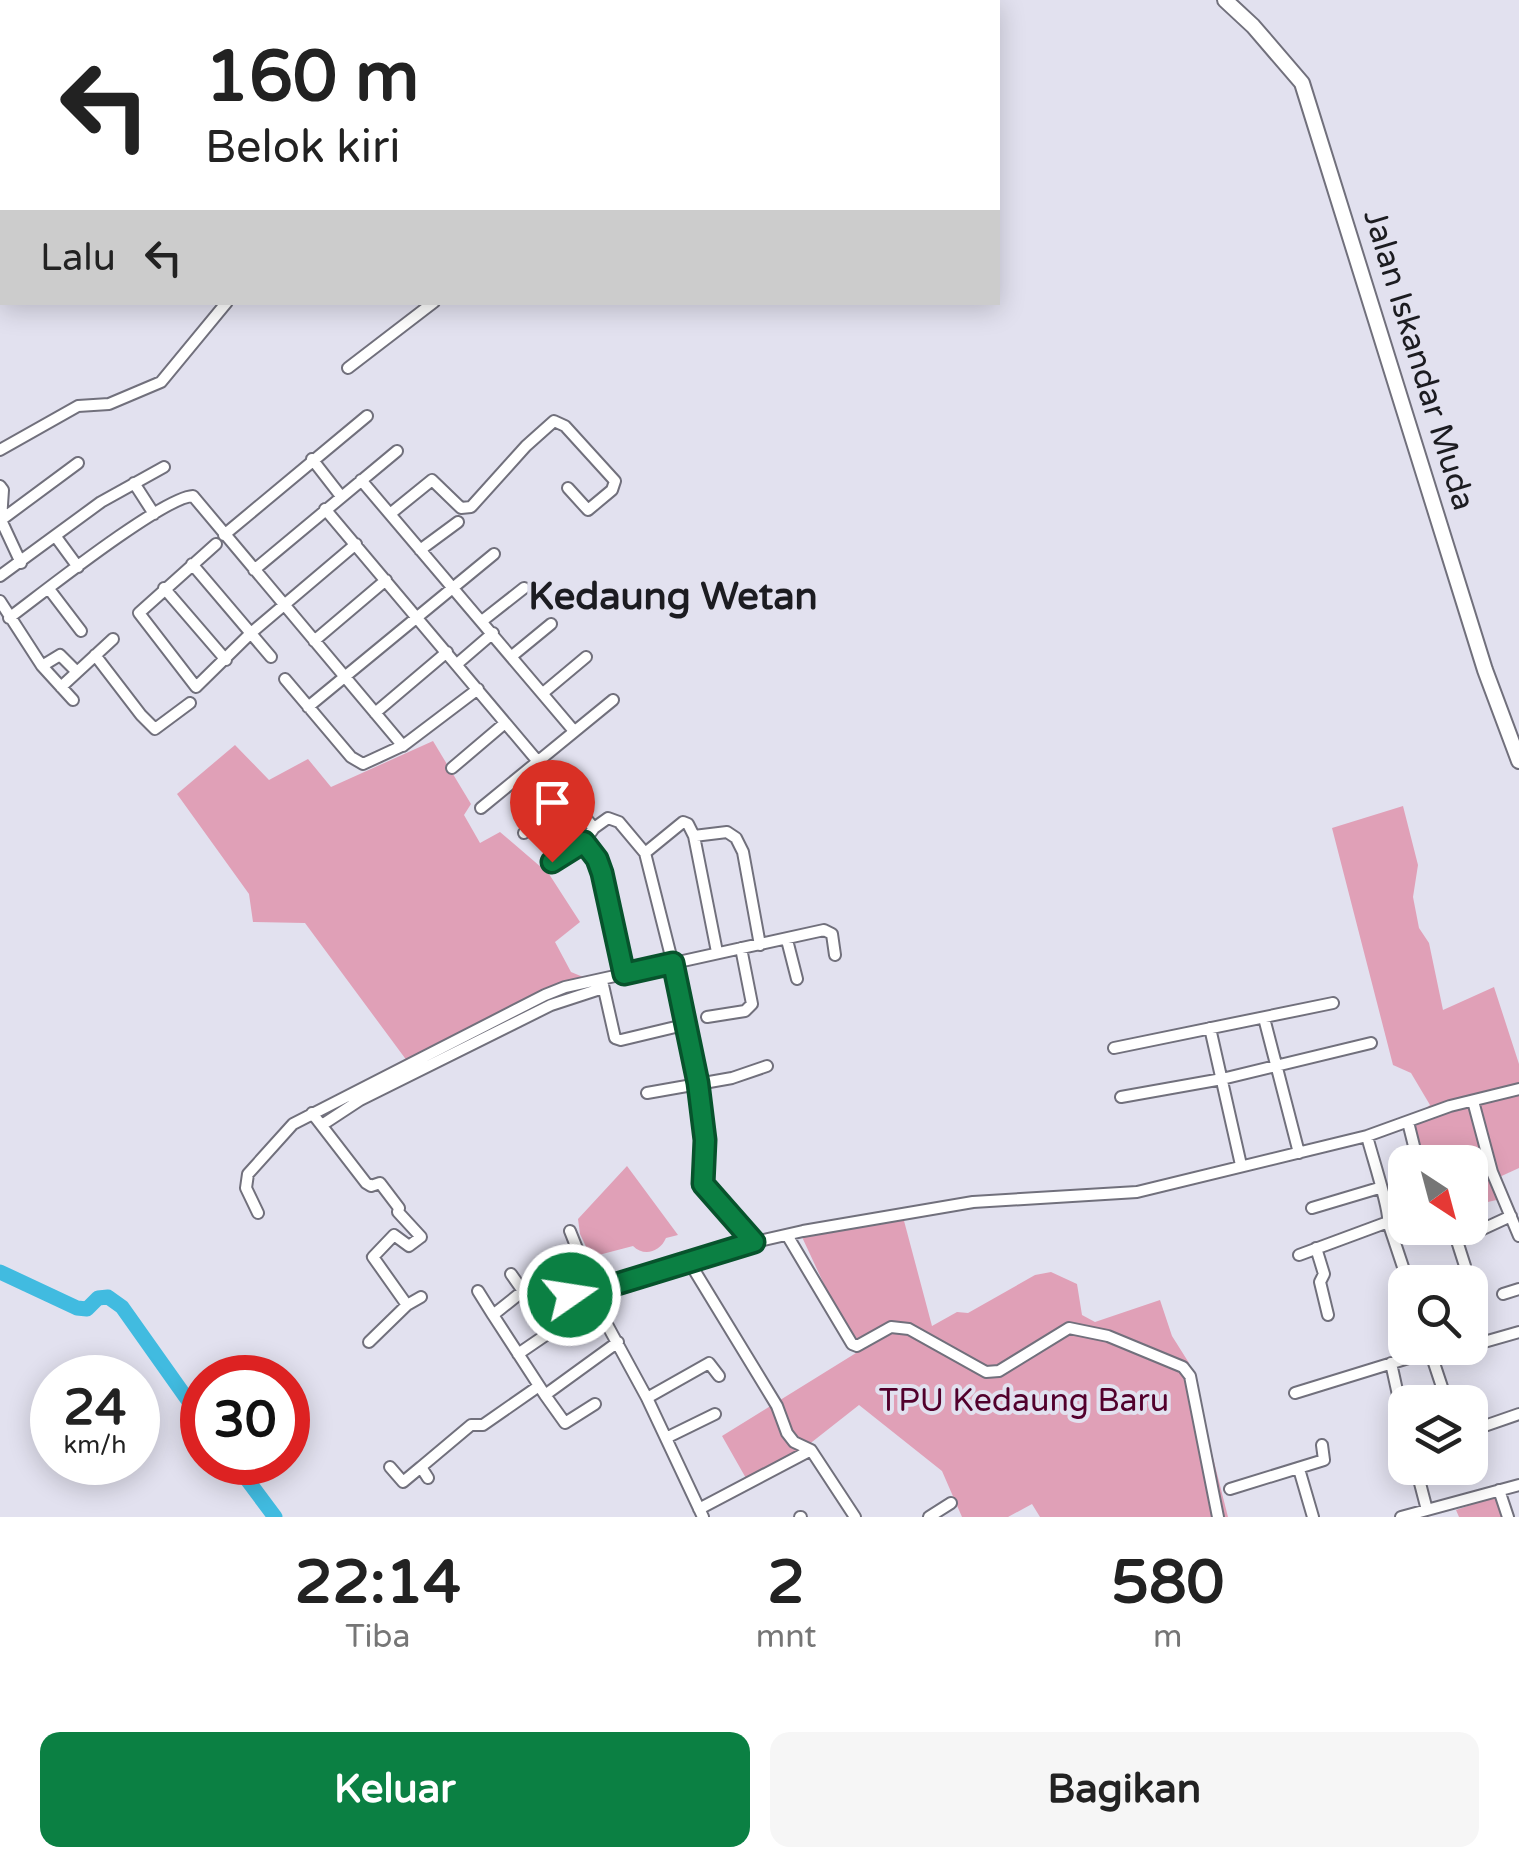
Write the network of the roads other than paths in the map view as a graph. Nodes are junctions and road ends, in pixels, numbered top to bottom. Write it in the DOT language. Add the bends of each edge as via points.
graph roads {
  1 [pos="1226,0"];
  2 [pos="224,305"];
  3 [pos="430,305"];
  4 [pos="348,368"];
  5 [pos="367,416"];
  6 [pos="0,450"];
  7 [pos="397,450"];
  8 [pos="312,459"];
  9 [pos="78,463"];
  10 [pos="164,466"];
  11 [pos="361,480"];
  12 [pos="134,483"];
  13 [pos="0,486"];
  14 [pos="568,488"];
  15 [pos="340,495"];
  16 [pos="324,509"];
  17 [pos="0,511"];
  18 [pos="154,514"];
  19 [pos="390,514"];
  20 [pos="1,520"];
  21 [pos="458,522"];
  22 [pos="56,537"];
  23 [pos="220,539"];
  24 [pos="356,544"];
  25 [pos="420,550"];
  26 [pos="494,554"];
  27 [pos="21,562"];
  28 [pos="192,564"];
  29 [pos="78,567"];
  30 [pos="254,570"];
  31 [pos="0,576"];
  32 [pos="386,580"];
  33 [pos="164,588"];
  34 [pos="451,588"];
  35 [pos="524,588"];
  36 [pos="49,589"];
  37 [pos="0,601"];
  38 [pos="284,605"];
  39 [pos="417,617"];
  40 [pos="9,618"];
  41 [pos="482,622"];
  42 [pos="552,624"];
  43 [pos="81,631"];
  44 [pos="251,633"];
  45 [pos="493,634"];
  46 [pos="114,638"];
  47 [pos="314,641"];
  48 [pos="447,652"];
  49 [pos="95,655"];
  50 [pos="512,656"];
  51 [pos="271,657"];
  52 [pos="586,657"];
  53 [pos="226,660"];
  54 [pos="457,664"];
  55 [pos="42,666"];
  56 [pos="76,671"];
  57 [pos="344,677"];
  58 [pos="285,680"];
  59 [pos="61,687"];
  60 [pos="478,688"];
  61 [pos="543,693"];
  62 [pos="73,700"];
  63 [pos="613,700"];
  64 [pos="190,703"];
  65 [pos="308,708"];
  66 [pos="375,713"];
  67 [pos="505,723"];
  68 [pos="574,731"];
  69 [pos="403,746"];
  70 [pos="1518,756"];
  71 [pos="536,761"];
  72 [pos="452,768"];
  73 [pos="566,796"];
  74 [pos="481,808"];
  75 [pos="594,828"];
  76 [pos="524,832"];
  77 [pos="694,836"];
  78 [pos="584,842"];
  79 [pos="645,853"];
  80 [pos="552,862"];
  81 [pos="787,940"];
  82 [pos="760,945"];
  83 [pos="741,948"];
  84 [pos="717,952"];
  85 [pos="836,955"];
  86 [pos="673,963"];
  87 [pos="624,974"];
  88 [pos="797,979"];
  89 [pos="603,984"];
  90 [pos="1333,1003"];
  91 [pos="706,1017"];
  92 [pos="1264,1018"];
  93 [pos="688,1024"];
  94 [pos="1210,1028"];
  95 [pos="1371,1042"];
  96 [pos="1114,1048"];
  97 [pos="768,1066"];
  98 [pos="1276,1067"];
  99 [pos="1222,1080"];
  100 [pos="698,1083"];
  101 [pos="1519,1088"];
  102 [pos="648,1094"];
  103 [pos="1121,1097"];
  104 [pos="1473,1102"];
  105 [pos="312,1114"];
  106 [pos="1408,1122"];
  107 [pos="322,1125"];
  108 [pos="1366,1136"];
  109 [pos="1414,1145"];
  110 [pos="1299,1153"];
  111 [pos="1240,1166"];
  112 [pos="1379,1188"];
  113 [pos="1312,1208"];
  114 [pos="1388,1210"];
  115 [pos="258,1213"];
  116 [pos="1511,1216"];
  117 [pos="1388,1222"];
  118 [pos="570,1231"];
  119 [pos="788,1235"];
  120 [pos="1519,1236"];
  121 [pos="754,1242"];
  122 [pos="1316,1248"];
  123 [pos="1299,1255"];
  124 [pos="688,1260"];
  125 [pos="1464,1265"];
  126 [pos="511,1274"];
  127 [pos="1519,1289"];
  128 [pos="478,1291"];
  129 [pos="523,1291"];
  130 [pos="593,1291"];
  131 [pos="1503,1294"];
  132 [pos="422,1297"];
  133 [pos="407,1305"];
  134 [pos="1328,1314"];
  135 [pos="494,1315"];
  136 [pos="1519,1332"];
  137 [pos="1488,1341"];
  138 [pos="369,1342"];
  139 [pos="618,1342"];
  140 [pos="518,1354"];
  141 [pos="1388,1364"];
  142 [pos="719,1376"];
  143 [pos="542,1391"];
  144 [pos="1295,1393"];
  145 [pos="648,1398"];
  146 [pos="595,1404"];
  147 [pos="715,1414"];
  148 [pos="1519,1414"];
  149 [pos="1488,1425"];
  150 [pos="666,1438"];
  151 [pos="1322,1445"];
  152 [pos="811,1450"];
  153 [pos="390,1467"];
  154 [pos="421,1467"];
  155 [pos="1299,1469"];
  156 [pos="428,1478"];
  157 [pos="1420,1485"];
  158 [pos="1519,1485"];
  159 [pos="1230,1489"];
  160 [pos="1500,1490"];
  161 [pos="951,1503"];
  162 [pos="1445,1505"];
  163 [pos="1427,1510"];
  164 [pos="701,1513"];
  165 [pos="855,1517"];
  166 [pos="928,1517"];
  167 [pos="1218,1517"];
  168 [pos="1312,1517"];
  169 [pos="1401,1517"];
  170 [pos="1452,1517"];
  171 [pos="1508,1517"];
  1 -- 70 [label="street, Jalan Iskandar Muda" via="1302,83 1485,670"];
  2 -- 6 [label="street" via="160,382 109,404 78,406"];
  3 -- 4 [label="street"];
  5 -- 8 [label="street"];
  7 -- 11 [label="street"];
  8 -- 15 [label="street"];
  8 -- 23 [label="street"];
  9 -- 20 [label="street"];
  10 -- 12 [label="street"];
  11 -- 15 [label="street"];
  11 -- 19 [label="street"];
  12 -- 18 [label="street"];
  12 -- 22 [label="street"];
  13 -- 17 [label="street"];
  14 -- 19 [label="street" via="588,510 615,480 554,421 470,507 461,508 432,480"];
  15 -- 16 [label="street"];
  16 -- 24 [label="street"];
  16 -- 30 [label="street"];
  17 -- 20 [label="street"];
  18 -- 23 [label="street" via="193,496"];
  18 -- 29 [label="street"];
  19 -- 25 [label="street"];
  20 -- 27 [label="street"];
  21 -- 25 [label="street"];
  22 -- 27 [label="street"];
  22 -- 29 [label="street"];
  23 -- 28 [label="street"];
  23 -- 30 [label="street"];
  24 -- 32 [label="street"];
  24 -- 38 [label="street"];
  25 -- 34 [label="street"];
  26 -- 34 [label="street"];
  27 -- 31 [label="street"];
  28 -- 33 [label="street"];
  28 -- 44 [label="street"];
  29 -- 36 [label="street"];
  30 -- 38 [label="street"];
  32 -- 39 [label="street"];
  32 -- 47 [label="street"];
  33 -- 53 [label="street"];
  33 -- 53 [label="street" via="139,613 195,687"];
  34 -- 39 [label="street"];
  34 -- 41 [label="street"];
  35 -- 41 [label="street"];
  36 -- 40 [label="street"];
  36 -- 43 [label="street"];
  37 -- 40 [label="street"];
  38 -- 44 [label="street"];
  38 -- 47 [label="street"];
  39 -- 48 [label="street"];
  39 -- 57 [label="street"];
  40 -- 55 [label="street"];
  41 -- 45 [label="street"];
  42 -- 50 [label="street"];
  44 -- 51 [label="street"];
  44 -- 53 [label="street"];
  45 -- 50 [label="street"];
  45 -- 54 [label="street"];
  46 -- 49 [label="street"];
  47 -- 57 [label="street"];
  48 -- 54 [label="street"];
  48 -- 66 [label="street"];
  49 -- 56 [label="street"];
  49 -- 64 [label="street" via="156,729"];
  50 -- 61 [label="street"];
  52 -- 61 [label="street"];
  54 -- 60 [label="street"];
  55 -- 56 [label="street" via="60,655"];
  55 -- 59 [label="street"];
  56 -- 59 [label="street"];
  57 -- 65 [label="street"];
  57 -- 66 [label="street"];
  58 -- 65 [label="street"];
  59 -- 62 [label="street"];
  60 -- 67 [label="street"];
  60 -- 69 [label="street"];
  61 -- 68 [label="street"];
  63 -- 68 [label="street"];
  65 -- 69 [label="street" via="360,764"];
  66 -- 69 [label="street"];
  67 -- 71 [label="street"];
  67 -- 72 [label="street"];
  68 -- 71 [label="street"];
  71 -- 73 [label="street"];
  71 -- 74 [label="street"];
  73 -- 75 [label="street"];
  73 -- 76 [label="street"];
  75 -- 78 [label="street"];
  75 -- 79 [label="street" via="608,818 619,822"];
  77 -- 79 [label="street" via="683,822"];
  77 -- 82 [label="street" via="727,832 740,844"];
  77 -- 84 [label="street"];
  78 -- 80 [label="street"];
  78 -- 87 [label="street" via="602,873"];
  79 -- 86 [label="street"];
  81 -- 82 [label="street"];
  81 -- 85 [label="street" via="828,930"];
  81 -- 88 [label="street"];
  82 -- 83 [label="street"];
  83 -- 84 [label="street"];
  83 -- 91 [label="street" via="752,1004"];
  84 -- 86 [label="street"];
  86 -- 87 [label="street"];
  86 -- 93 [label="street"];
  87 -- 89 [label="street"];
  89 -- 93 [label="street" via="615,1038"];
  89 -- 105 [label="street" via="545,995"];
  89 -- 107 [label="street" via="550,1004"];
  90 -- 92 [label="street"];
  92 -- 94 [label="street"];
  92 -- 98 [label="street"];
  93 -- 100 [label="street"];
  94 -- 96 [label="street"];
  94 -- 99 [label="street"];
  95 -- 98 [label="street"];
  97 -- 100 [label="street"];
  98 -- 99 [label="street"];
  98 -- 110 [label="street"];
  99 -- 103 [label="street"];
  99 -- 111 [label="street"];
  100 -- 102 [label="street"];
  100 -- 121 [label="street" via="703,1184"];
  101 -- 104 [label="street"];
  104 -- 106 [label="street"];
  104 -- 116 [label="street"];
  105 -- 107 [label="street"];
  105 -- 115 [label="street" via="285,1131 248,1174 246,1188"];
  106 -- 108 [label="street"];
  106 -- 109 [label="street"];
  107 -- 133 [label="street" via="366,1183 386,1187 421,1237 410,1246 394,1236 373,1256"];
  108 -- 110 [label="street"];
  108 -- 112 [label="street"];
  110 -- 111 [label="street"];
  111 -- 119 [label="street" via="1134,1192 973,1202"];
  112 -- 113 [label="street"];
  112 -- 114 [label="street"];
  116 -- 120 [label="street"];
  116 -- 125 [label="street" via="1456,1241"];
  117 -- 122 [label="street"];
  118 -- 130 [label="street"];
  119 -- 121 [label="street"];
  119 -- 167 [label="street" via="852,1344 891,1327 909,1329 986,1372 999,1372 1069,1328 1175,1363 1190,1376"];
  121 -- 124 [label="street"];
  122 -- 123 [label="street"];
  122 -- 134 [label="street"];
  124 -- 130 [label="street"];
  124 -- 152 [label="street" via="794,1442"];
  126 -- 129 [label="street"];
  127 -- 131 [label="street"];
  128 -- 135 [label="street"];
  129 -- 130 [label="street" via="543,1310"];
  129 -- 135 [label="street"];
  130 -- 139 [label="street"];
  130 -- 140 [label="street"];
  132 -- 133 [label="street"];
  133 -- 138 [label="street"];
  135 -- 140 [label="street"];
  136 -- 137 [label="street"];
  139 -- 143 [label="street"];
  139 -- 145 [label="street"];
  140 -- 143 [label="street"];
  141 -- 144 [label="street"];
  142 -- 145 [label="street" via="709,1363"];
  143 -- 146 [label="street" via="568,1424"];
  143 -- 154 [label="street" via="471,1425"];
  145 -- 150 [label="street"];
  147 -- 150 [label="street"];
  148 -- 149 [label="street"];
  150 -- 164 [label="street"];
  151 -- 155 [label="street" via="1324,1460"];
  152 -- 164 [label="street"];
  152 -- 165 [label="street"];
  153 -- 154 [label="street" via="403,1482"];
  154 -- 156 [label="street"];
  155 -- 159 [label="street"];
  155 -- 168 [label="street"];
  157 -- 163 [label="street"];
  158 -- 160 [label="street"];
  160 -- 162 [label="street"];
  160 -- 171 [label="street"];
  161 -- 166 [label="street"];
  162 -- 163 [label="street"];
  162 -- 170 [label="street"];
  163 -- 169 [label="street"];
}
